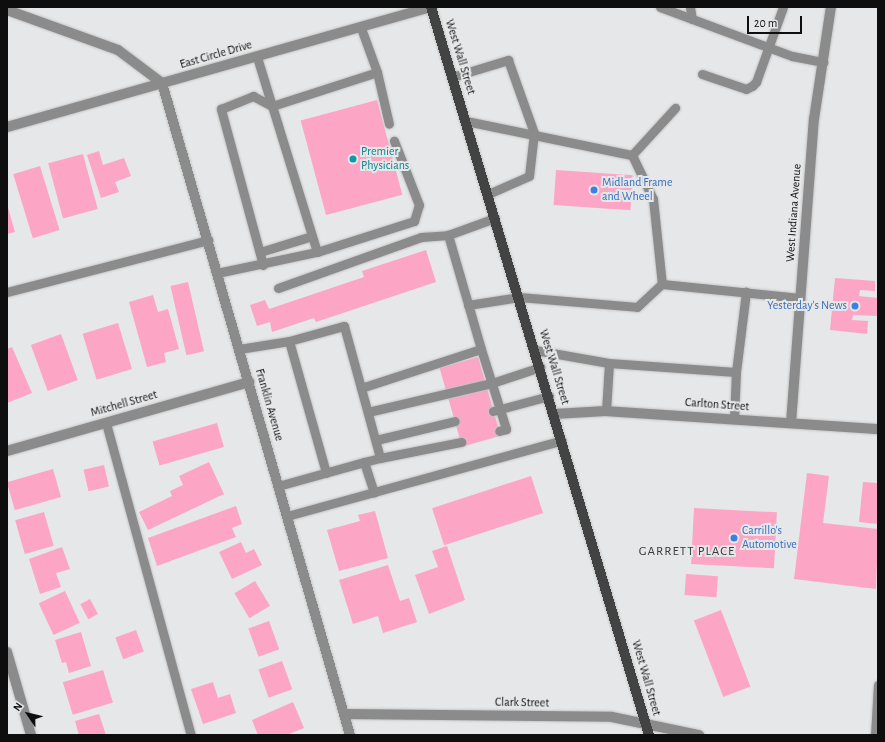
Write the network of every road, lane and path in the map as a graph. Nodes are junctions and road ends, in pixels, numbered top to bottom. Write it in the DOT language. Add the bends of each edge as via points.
graph roads {
  1 [pos="432,7"];
  2 [pos="660,7"];
  3 [pos="690,7"];
  4 [pos="783,7"];
  5 [pos="831,7"];
  6 [pos="7,10"];
  7 [pos="692,19"];
  8 [pos="361,28"];
  9 [pos="768,47"];
  10 [pos="257,57"];
  11 [pos="823,62"];
  12 [pos="377,72"];
  13 [pos="702,74"];
  14 [pos="452,77"];
  15 [pos="162,83"];
  16 [pos="272,106"];
  17 [pos="675,108"];
  18 [pos="466,121"];
  19 [pos="389,124"];
  20 [pos="7,127"];
  21 [pos="534,133"];
  22 [pos="394,141"];
  23 [pos="632,155"];
  24 [pos="488,194"];
  25 [pos="495,218"];
  26 [pos="448,235"];
  27 [pos="312,236"];
  28 [pos="208,240"];
  29 [pos="260,252"];
  30 [pos="316,252"];
  31 [pos="263,265"];
  32 [pos="217,273"];
  33 [pos="662,284"];
  34 [pos="278,288"];
  35 [pos="7,292"];
  36 [pos="746,292"];
  37 [pos="519,297"];
  38 [pos="800,298"];
  39 [pos="468,305"];
  40 [pos="289,341"];
  41 [pos="240,349"];
  42 [pos="481,349"];
  43 [pos="535,350"];
  44 [pos="609,363"];
  45 [pos="540,367"];
  46 [pos="736,372"];
  47 [pos="249,382"];
  48 [pos="492,383"];
  49 [pos="361,388"];
  50 [pos="548,396"];
  51 [pos="496,410"];
  52 [pos="606,411"];
  53 [pos="368,412"];
  54 [pos="554,414"];
  55 [pos="734,419"];
  56 [pos="455,421"];
  57 [pos="106,423"];
  58 [pos="791,423"];
  59 [pos="878,429"];
  60 [pos="499,431"];
  61 [pos="376,440"];
  62 [pos="562,440"];
  63 [pos="461,442"];
  64 [pos="7,451"];
  65 [pos="380,458"];
  66 [pos="364,462"];
  67 [pos="326,473"];
  68 [pos="278,486"];
  69 [pos="374,492"];
  70 [pos="287,516"];
  71 [pos="7,652"];
  72 [pos="878,685"];
  73 [pos="344,714"];
  74 [pos="646,725"];
  75 [pos="31,735"];
  76 [pos="191,735"];
  77 [pos="350,735"];
  78 [pos="649,735"];
  79 [pos="699,735"];
  80 [pos="875,735"];
  1 -- 8 [label="street, East Circle Drive"];
  1 -- 14 [label="main road, West Wall Street"];
  2 -- 7 [label="lane"];
  3 -- 7 [label="lane"];
  4 -- 9 [label="lane"];
  5 -- 11 [label="street, West Indiana Avenue"];
  6 -- 15 [label="street" via="118,50"];
  7 -- 9 [label="lane"];
  8 -- 10 [label="street, East Circle Drive"];
  8 -- 12 [label="lane"];
  9 -- 11 [label="lane"];
  9 -- 13 [label="lane" via="756,82 746,89"];
  10 -- 15 [label="street, East Circle Drive"];
  10 -- 16 [label="lane"];
  11 -- 38 [label="street, West Indiana Avenue" via="814,119"];
  12 -- 16 [label="lane"];
  12 -- 19 [label="lane"];
  14 -- 18 [label="main road, West Wall Street"];
  14 -- 21 [label="lane" via="508,60"];
  15 -- 20 [label="street, East Circle Drive"];
  15 -- 28 [label="street, Franklin Avenue"];
  16 -- 27 [label="lane"];
  16 -- 29 [label="lane" via="253,96 221,109"];
  17 -- 23 [label="lane"];
  18 -- 21 [label="lane"];
  18 -- 24 [label="main road, West Wall Street"];
  21 -- 23 [label="lane"];
  21 -- 24 [label="lane" via="529,176"];
  22 -- 30 [label="lane" via="419,205 414,221"];
  23 -- 33 [label="lane" via="653,199"];
  24 -- 25 [label="main road, West Wall Street"];
  25 -- 26 [label="lane"];
  25 -- 37 [label="main road, West Wall Street"];
  26 -- 34 [label="lane" via="421,238"];
  26 -- 39 [label="lane"];
  27 -- 29 [label="lane"];
  27 -- 30 [label="lane"];
  28 -- 32 [label="street, Franklin Avenue"];
  28 -- 35 [label="lane"];
  29 -- 31 [label="lane"];
  30 -- 31 [label="lane"];
  31 -- 32 [label="lane"];
  32 -- 41 [label="street, Franklin Avenue"];
  33 -- 36 [label="lane"];
  33 -- 37 [label="lane" via="637,307"];
  36 -- 38 [label="lane"];
  36 -- 46 [label="lane"];
  37 -- 39 [label="lane"];
  37 -- 43 [label="main road, West Wall Street"];
  38 -- 58 [label="street, West Indiana Avenue"];
  39 -- 42 [label="lane"];
  40 -- 41 [label="lane"];
  40 -- 49 [label="lane" via="344,326"];
  40 -- 67 [label="lane"];
  41 -- 47 [label="street, Franklin Avenue"];
  42 -- 48 [label="lane"];
  42 -- 49 [label="lane"];
  43 -- 44 [label="lane"];
  43 -- 45 [label="main road, West Wall Street"];
  44 -- 46 [label="lane"];
  44 -- 52 [label="lane"];
  45 -- 48 [label="lane"];
  45 -- 50 [label="main road, West Wall Street"];
  46 -- 55 [label="lane"];
  47 -- 57 [label="street, Mitchell Street"];
  47 -- 68 [label="street, Franklin Avenue"];
  48 -- 51 [label="lane"];
  48 -- 53 [label="lane"];
  49 -- 53 [label="lane"];
  50 -- 51 [label="lane"];
  50 -- 54 [label="main road, West Wall Street"];
  51 -- 60 [label="lane" via="506,429"];
  52 -- 54 [label="street, Carlton Street"];
  52 -- 55 [label="street, Carlton Street"];
  53 -- 61 [label="lane"];
  54 -- 62 [label="main road, West Wall Street"];
  55 -- 58 [label="street, Carlton Street"];
  56 -- 61 [label="lane"];
  57 -- 64 [label="street, Mitchell Street"];
  57 -- 76 [label="lane"];
  58 -- 59 [label="street, Carlton Street"];
  61 -- 65 [label="lane"];
  62 -- 69 [label="lane"];
  62 -- 74 [label="main road, West Wall Street"];
  63 -- 65 [label="lane"];
  65 -- 66 [label="lane"];
  66 -- 67 [label="lane"];
  66 -- 69 [label="lane"];
  67 -- 68 [label="lane"];
  68 -- 70 [label="street, Franklin Avenue"];
  69 -- 70 [label="lane"];
  70 -- 73 [label="street, Franklin Avenue"];
  71 -- 75 [label="street"];
  72 -- 80 [label="lane"];
  73 -- 74 [label="street, Clark Street" via="612,717"];
  73 -- 77 [label="street, Franklin Avenue"];
  74 -- 78 [label="main road, West Wall Street"];
  74 -- 79 [label="street, Clark Street"];
}
